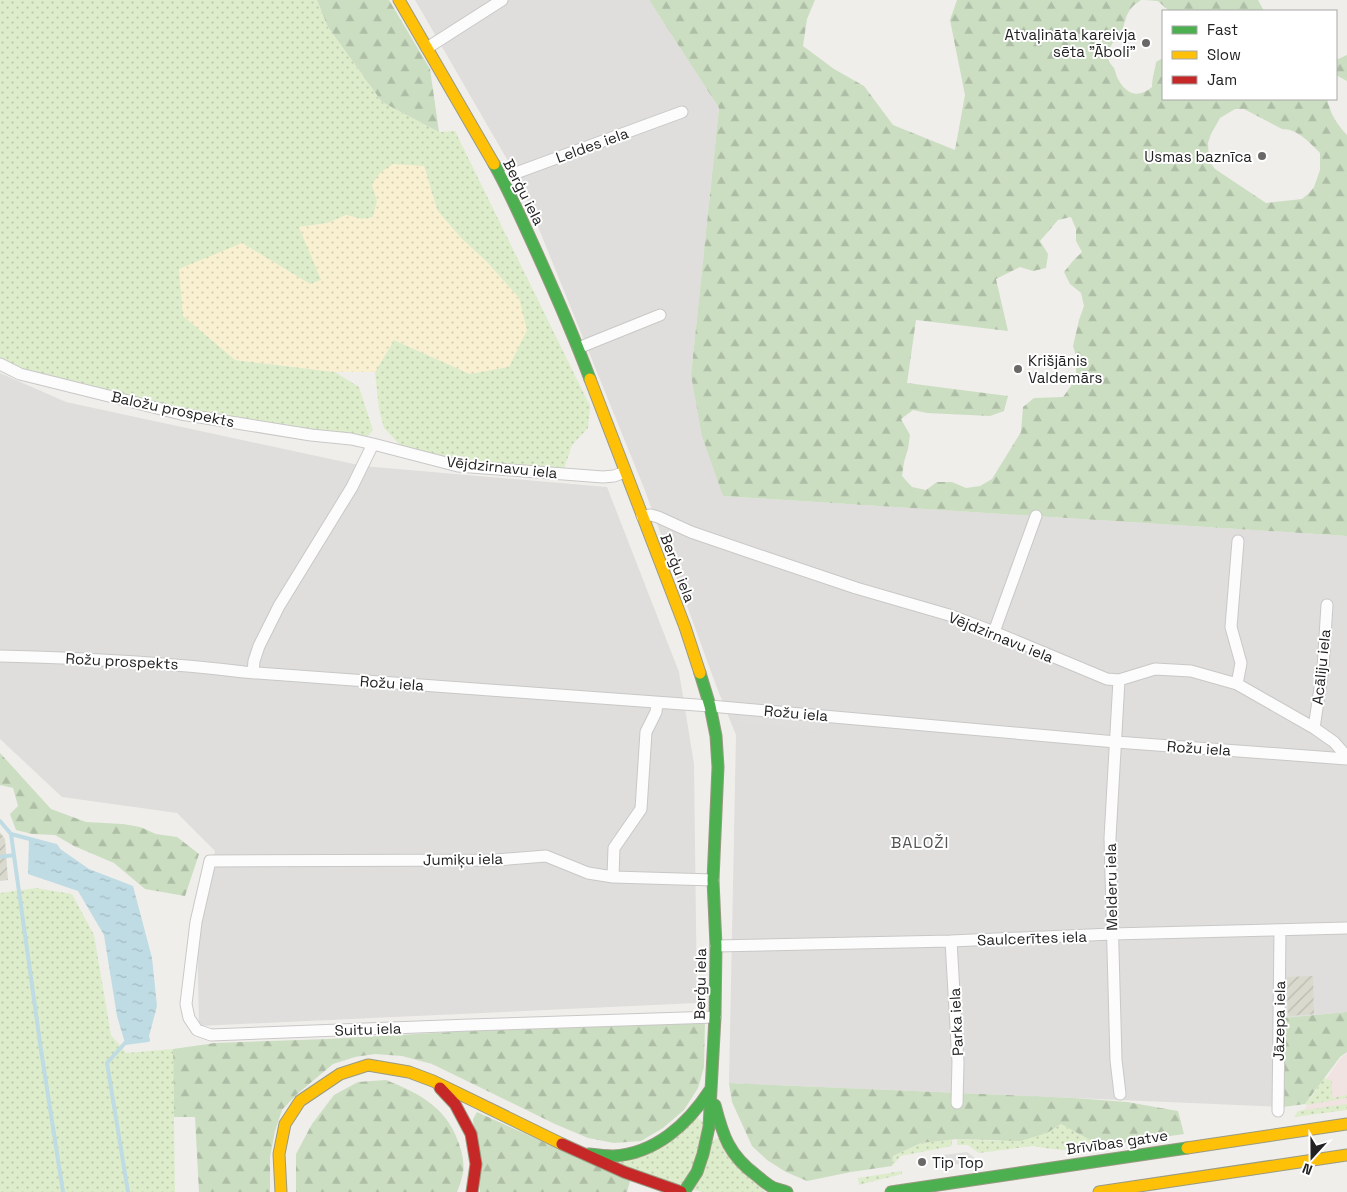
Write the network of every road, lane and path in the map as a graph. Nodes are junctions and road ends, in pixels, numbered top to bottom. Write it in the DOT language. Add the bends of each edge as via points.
graph roads {
  1 [pos="399,0"];
  2 [pos="502,0"];
  3 [pos="426,48"];
  4 [pos="682,112"];
  5 [pos="502,178"];
  6 [pos="660,315"];
  7 [pos="578,348"];
  8 [pos="0,364"];
  9 [pos="351,440"];
  10 [pos="373,444"];
  11 [pos="625,472"];
  12 [pos="642,516"];
  13 [pos="1036,516"];
  14 [pos="1238,541"];
  15 [pos="1327,605"];
  16 [pos="994,632"];
  17 [pos="0,656"];
  18 [pos="248,672"];
  19 [pos="1119,680"];
  20 [pos="1238,684"];
  21 [pos="657,702"];
  22 [pos="710,706"];
  23 [pos="1314,728"];
  24 [pos="1116,742"];
  25 [pos="1347,758"];
  26 [pos="210,861"];
  27 [pos="613,877"];
  28 [pos="713,880"];
  29 [pos="1347,928"];
  30 [pos="1280,930"];
  31 [pos="1112,934"];
  32 [pos="951,941"];
  33 [pos="716,946"];
  34 [pos="715,1017"];
  35 [pos="433,1081"];
  36 [pos="711,1088"];
  37 [pos="1120,1094"];
  38 [pos="957,1103"];
  39 [pos="1278,1111"];
  40 [pos="1347,1124"];
  41 [pos="583,1154"];
  42 [pos="1347,1155"];
  43 [pos="281,1192"];
  44 [pos="472,1192"];
  45 [pos="683,1192"];
  46 [pos="787,1192"];
  47 [pos="891,1192"];
  48 [pos="1099,1192"];
  1 -- 3 [label="main road, Berģu iela"];
  2 -- 3 [label="street"];
  3 -- 5 [label="main road, Berģu iela"];
  4 -- 5 [label="street, Leldes iela"];
  5 -- 7 [label="main road, Berģu iela"];
  6 -- 7 [label="street"];
  7 -- 11 [label="main road, Berģu iela"];
  8 -- 9 [label="street, Baložu prospekts" via="20,374 181,414"];
  9 -- 10 [label="street, Vējdzirnavu iela"];
  10 -- 11 [label="street, Vējdzirnavu iela" via="458,466 603,477"];
  10 -- 18 [label="street" via="352,487 279,606"];
  11 -- 12 [label="main road, Berģu iela"];
  12 -- 16 [label="street, Vējdzirnavu iela" via="658,517 690,532"];
  12 -- 22 [label="main road, Berģu iela" via="685,626"];
  13 -- 16 [label="street"];
  14 -- 20 [label="street" via="1231,627 1240,663"];
  15 -- 23 [label="street, Acāliju iela" via="1323,668"];
  16 -- 19 [label="street, Vējdzirnavu iela" via="1107,679"];
  17 -- 18 [label="street, Rožu prospekts" via="187,665"];
  18 -- 21 [label="street, Rožu iela"];
  19 -- 20 [label="street" via="1155,669 1191,672"];
  19 -- 24 [label="street, Melderu iela"];
  20 -- 23 [label="street"];
  21 -- 22 [label="street, Rožu iela"];
  21 -- 27 [label="street" via="656,712 646,732 641,809 614,848"];
  22 -- 24 [label="street, Rožu iela"];
  22 -- 28 [label="main road, Berģu iela" via="718,767"];
  23 -- 25 [label="street" via="1334,742"];
  24 -- 25 [label="street, Rožu iela"];
  24 -- 31 [label="street, Melderu iela" via="1110,838"];
  26 -- 27 [label="street, Jumiķu iela" via="496,860 546,856 588,873"];
  26 -- 34 [label="street, Suitu iela" via="196,922 186,1004 189,1018 197,1030 211,1036"];
  27 -- 28 [label="street, Jumiķu iela"];
  28 -- 33 [label="main road, Berģu iela"];
  29 -- 30 [label="street, Saulcerītes iela"];
  30 -- 31 [label="street, Saulcerītes iela"];
  30 -- 39 [label="street, Jāzepa iela"];
  31 -- 32 [label="street, Saulcerītes iela"];
  31 -- 37 [label="street, Melderu iela"];
  32 -- 33 [label="street, Saulcerītes iela"];
  32 -- 38 [label="street, Parka iela" via="958,1062"];
  33 -- 34 [label="main road, Berģu iela"];
  34 -- 36 [label="main road, Berģu iela"];
  35 -- 41 [label="main road"];
  35 -- 43 [label="main road" via="409,1072 368,1065 340,1074 300,1101 285,1124 279,1154"];
  35 -- 44 [label="main road" via="455,1104 471,1134 476,1164"];
  36 -- 41 [label="main road" via="702,1104 680,1127 653,1145 614,1156"];
  36 -- 45 [label="main road, Berģu iela" via="709,1127 703,1154 697,1172"];
  36 -- 46 [label="main road" via="721,1128 737,1159 772,1187"];
  40 -- 47 [label="main road, Brīvības gatve"];
  41 -- 45 [label="main road"];
  42 -- 48 [label="main road"];
}
